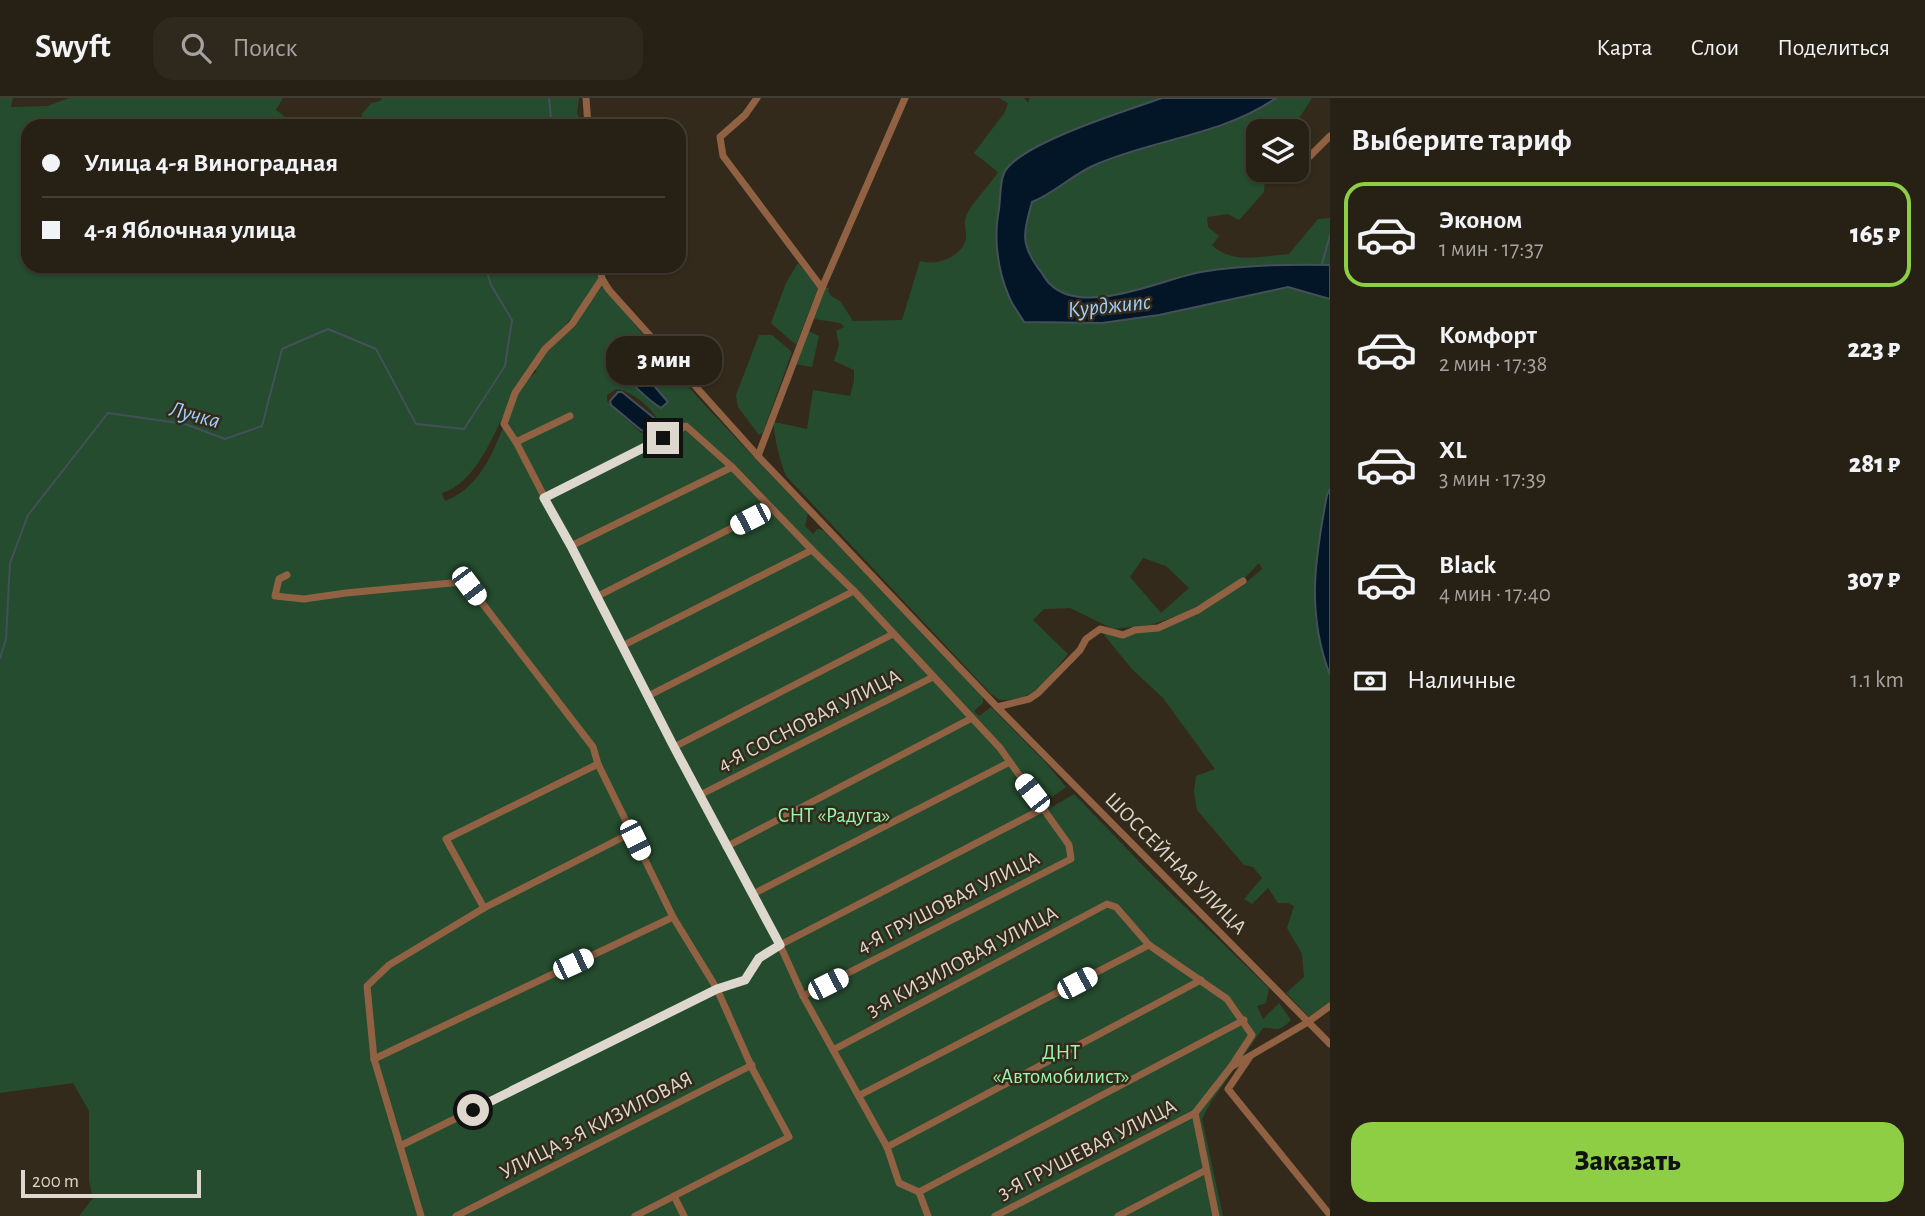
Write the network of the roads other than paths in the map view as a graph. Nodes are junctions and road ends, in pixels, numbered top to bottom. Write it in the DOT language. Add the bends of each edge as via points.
graph roads {
  1 [pos="586,98"];
  2 [pos="757,98"];
  3 [pos="905,98"];
  4 [pos="588,119"];
  5 [pos="1330,136"];
  6 [pos="1309,157"];
  7 [pos="602,273"];
  8 [pos="603,279"];
  9 [pos="822,288"];
  10 [pos="570,416"];
  11 [pos="516,442"];
  12 [pos="758,456"];
  13 [pos="732,467"];
  14 [pos="544,498"];
  15 [pos="771,508"];
  16 [pos="571,546"];
  17 [pos="811,550"];
  18 [pos="286,575"];
  19 [pos="1243,581"];
  20 [pos="854,591"];
  21 [pos="596,597"];
  22 [pos="893,635"];
  23 [pos="622,646"];
  24 [pos="933,677"];
  25 [pos="648,696"];
  26 [pos="997,707"];
  27 [pos="972,718"];
  28 [pos="674,747"];
  29 [pos="1008,762"];
  30 [pos="598,764"];
  31 [pos="700,795"];
  32 [pos="1044,808"];
  33 [pos="631,833"];
  34 [pos="726,847"];
  35 [pos="752,894"];
  36 [pos="484,908"];
  37 [pos="673,917"];
  38 [pos="780,945"];
  39 [pos="1149,945"];
  40 [pos="1201,980"];
  41 [pos="717,989"];
  42 [pos="803,996"];
  43 [pos="1330,1006"];
  44 [pos="1244,1020"];
  45 [pos="1308,1022"];
  46 [pos="1330,1044"];
  47 [pos="833,1050"];
  48 [pos="1251,1056"];
  49 [pos="374,1059"];
  50 [pos="752,1065"];
  51 [pos="1231,1067"];
  52 [pos="860,1095"];
  53 [pos="1195,1113"];
  54 [pos="400,1146"];
  55 [pos="887,1147"];
  56 [pos="1206,1170"];
  57 [pos="919,1192"];
  58 [pos="674,1196"];
  59 [pos="1330,1214"];
  60 [pos="421,1216"];
  61 [pos="456,1216"];
  62 [pos="635,1216"];
  63 [pos="684,1216"];
  64 [pos="928,1216"];
  65 [pos="995,1216"];
  66 [pos="1118,1216"];
  67 [pos="1216,1216"];
  1 -- 4 [label="street"];
  2 -- 9 [label="street" via="720,137 723,156"];
  3 -- 9 [label="street"];
  5 -- 6 [label="street"];
  7 -- 8 [label="street"];
  8 -- 11 [label="street" via="515,393 504,424"];
  8 -- 12 [label="street"];
  9 -- 12 [label="street"];
  10 -- 11 [label="street"];
  11 -- 14 [label="street"];
  12 -- 26 [label="street, ШОССЕЙНАЯ УЛИЦА"];
  13 -- 14 [label="street" via="686,426"];
  13 -- 15 [label="street"];
  13 -- 16 [label="street"];
  14 -- 16 [label="street"];
  15 -- 17 [label="street"];
  15 -- 21 [label="street"];
  16 -- 21 [label="street"];
  17 -- 20 [label="street"];
  17 -- 23 [label="street"];
  18 -- 30 [label="street" via="279,579 275,596 304,599 462,583 469,586 584,734"];
  19 -- 26 [label="street" via="1198,610 1157,628 1123,635 1100,629 1038,693"];
  20 -- 22 [label="street"];
  20 -- 25 [label="street"];
  21 -- 23 [label="street"];
  22 -- 24 [label="street"];
  22 -- 28 [label="street"];
  23 -- 25 [label="street"];
  24 -- 27 [label="street"];
  24 -- 31 [label="street, 4-Я СОСНОВАЯ УЛИЦА"];
  25 -- 28 [label="street"];
  26 -- 45 [label="street, ШОССЕЙНАЯ УЛИЦА"];
  27 -- 29 [label="street"];
  27 -- 34 [label="street"];
  28 -- 31 [label="street"];
  29 -- 32 [label="street"];
  29 -- 35 [label="street"];
  30 -- 33 [label="street"];
  30 -- 36 [label="street" via="446,839"];
  31 -- 34 [label="street"];
  32 -- 38 [label="street"];
  32 -- 42 [label="street, 4-Я ГРУШОВАЯ УЛИЦА" via="1069,845 1071,859"];
  33 -- 36 [label="street"];
  33 -- 37 [label="street"];
  34 -- 35 [label="street"];
  35 -- 38 [label="street"];
  36 -- 49 [label="street" via="389,965 367,986"];
  37 -- 41 [label="street"];
  37 -- 49 [label="street"];
  38 -- 41 [label="street" via="759,958 745,980"];
  38 -- 42 [label="street"];
  39 -- 40 [label="street"];
  39 -- 47 [label="street, 3-Я КИЗИЛОВАЯ УЛИЦА" via="1116,907 1107,904"];
  39 -- 52 [label="street"];
  40 -- 44 [label="street" via="1227,999"];
  40 -- 55 [label="street"];
  41 -- 50 [label="street"];
  41 -- 54 [label="street"];
  42 -- 47 [label="street"];
  43 -- 45 [label="street"];
  44 -- 51 [label="street" via="1252,1035"];
  44 -- 57 [label="street"];
  45 -- 46 [label="street, ШОССЕЙНАЯ УЛИЦА"];
  45 -- 48 [label="street"];
  47 -- 52 [label="street"];
  48 -- 51 [label="street"];
  48 -- 59 [label="street" via="1228,1089"];
  49 -- 54 [label="street"];
  50 -- 58 [label="street" via="789,1137"];
  50 -- 61 [label="street, УЛИЦА 3-Я КИЗИЛОВАЯ"];
  51 -- 53 [label="street"];
  52 -- 55 [label="street"];
  53 -- 56 [label="street"];
  53 -- 65 [label="street, 3-Я ГРУШЕВАЯ УЛИЦА"];
  54 -- 60 [label="street"];
  55 -- 57 [label="street" via="899,1183"];
  56 -- 66 [label="street"];
  56 -- 67 [label="street"];
  57 -- 64 [label="street"];
  58 -- 62 [label="street"];
  58 -- 63 [label="street"];
}
